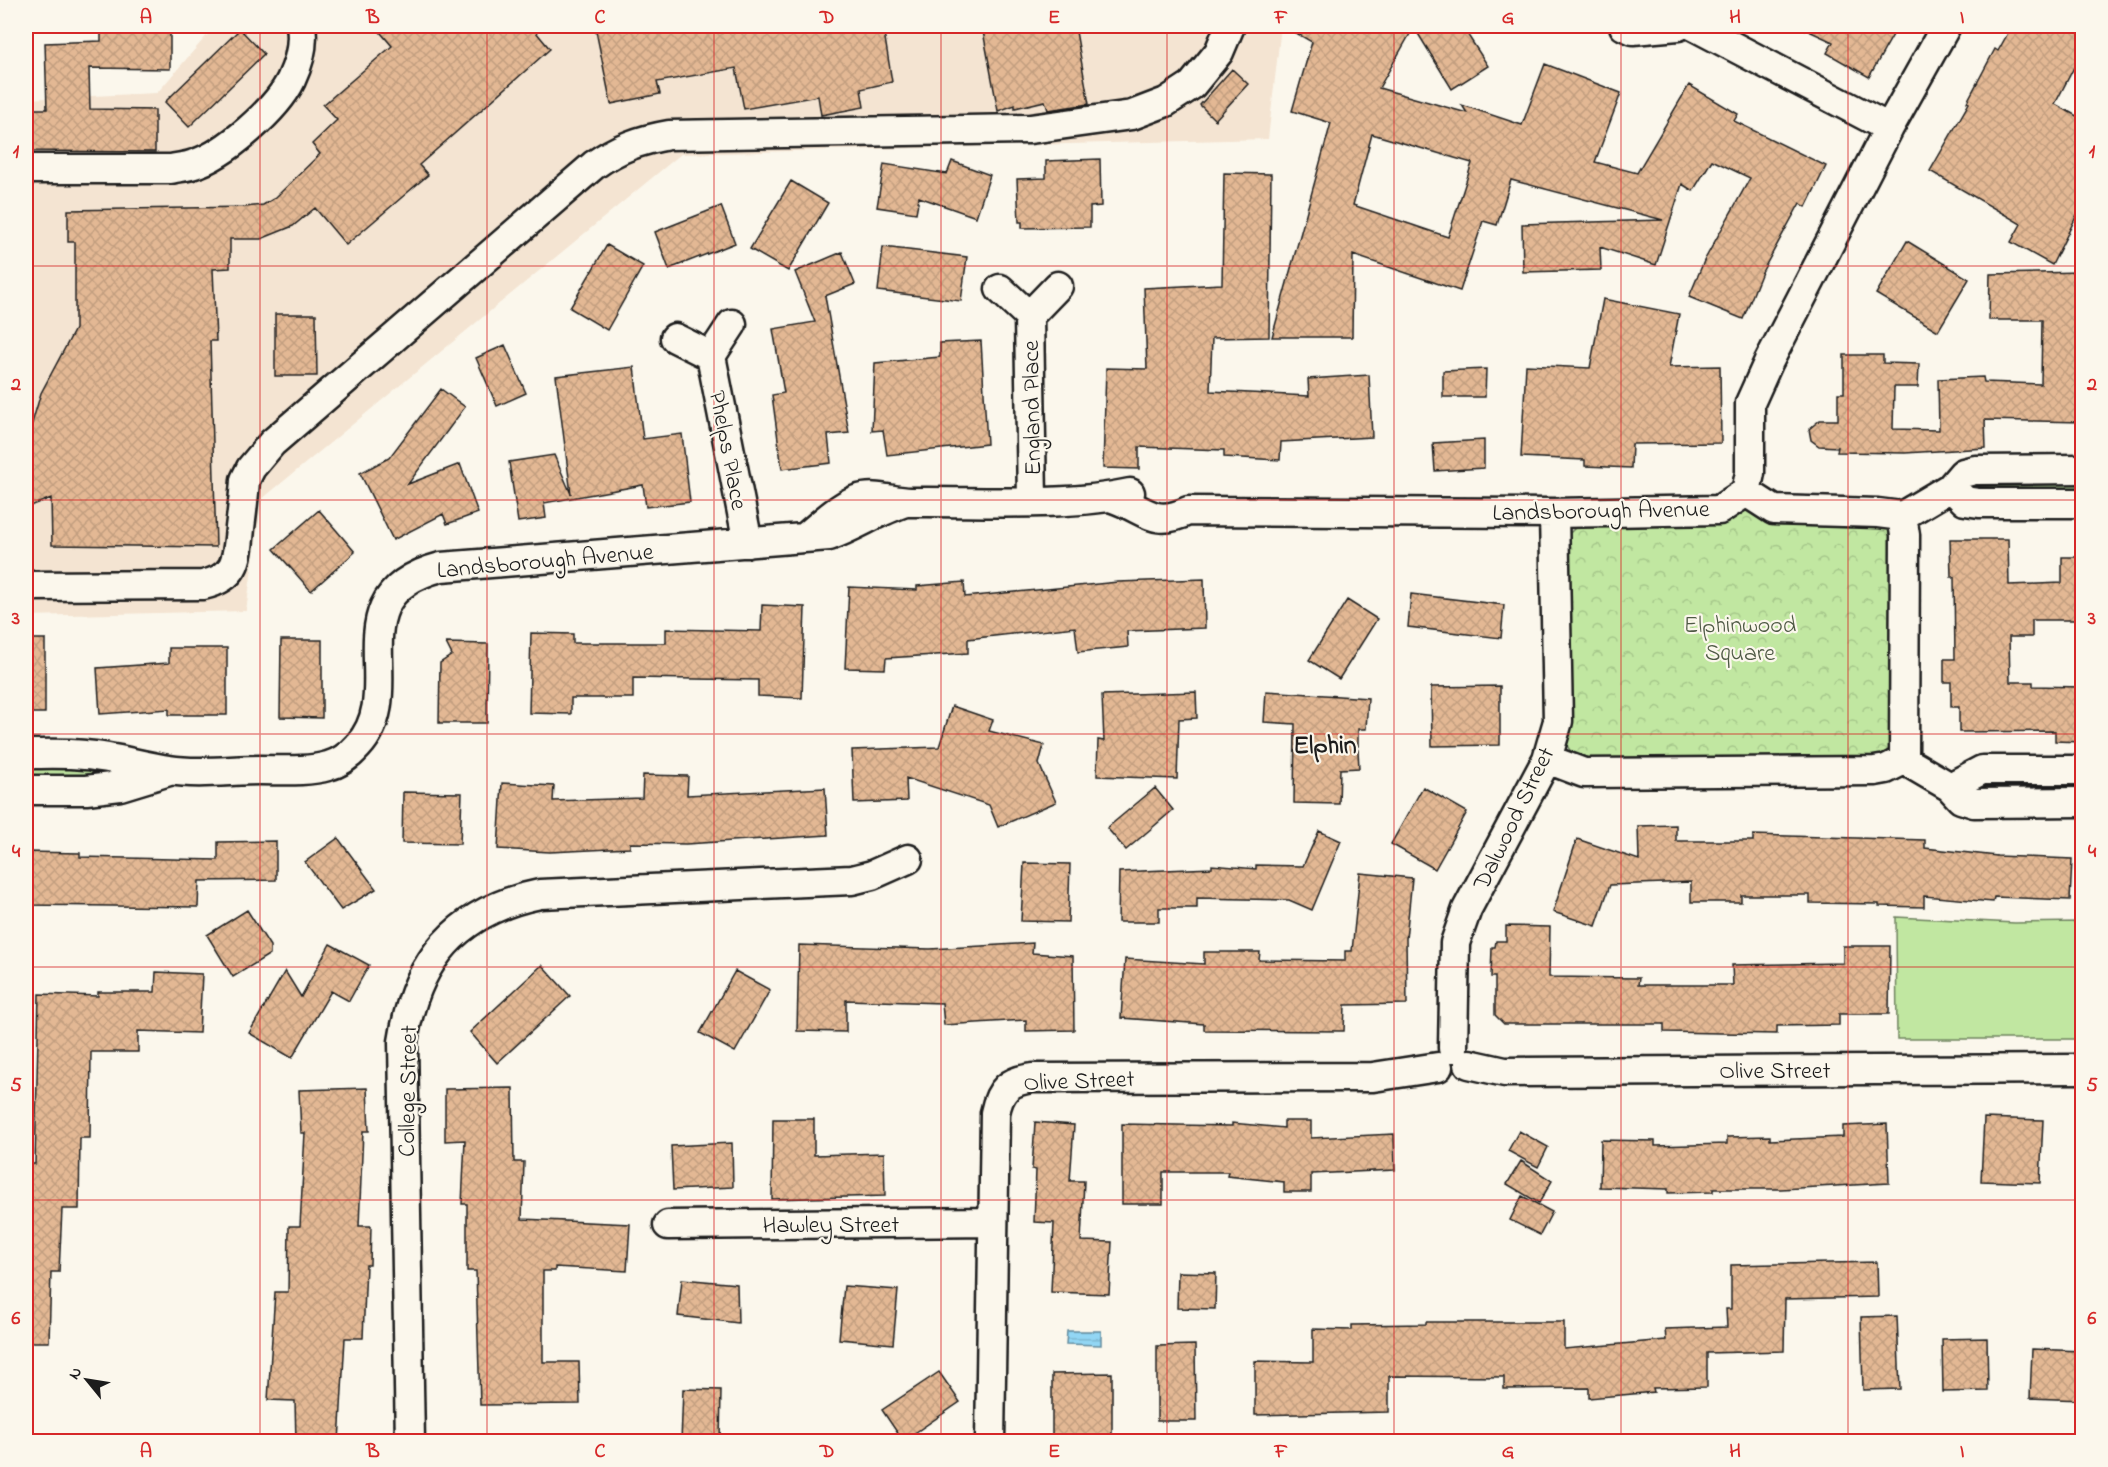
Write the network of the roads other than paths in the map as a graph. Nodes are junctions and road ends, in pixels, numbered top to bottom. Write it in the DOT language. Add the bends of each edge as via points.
graph roads {
  1 [pos="301,26"];
  2 [pos="1230,26"];
  3 [pos="1624,26"];
  4 [pos="1678,26"];
  5 [pos="1694,26"];
  6 [pos="1946,26"];
  7 [pos="1889,128"];
  8 [pos="26,169"];
  9 [pos="1058,286"];
  10 [pos="1000,289"];
  11 [pos="1029,316"];
  12 [pos="732,324"];
  13 [pos="675,338"];
  14 [pos="711,356"];
  15 [pos="2082,469"];
  16 [pos="1951,488"];
  17 [pos="1746,492"];
  18 [pos="1032,501"];
  19 [pos="2082,503"];
  20 [pos="1554,513"];
  21 [pos="1902,516"];
  22 [pos="748,543"];
  23 [pos="26,586"];
  24 [pos="26,754"];
  25 [pos="1547,759"];
  26 [pos="1904,760"];
  27 [pos="2082,770"];
  28 [pos="171,771"];
  29 [pos="1950,787"];
  30 [pos="26,790"];
  31 [pos="2082,802"];
  32 [pos="908,859"];
  33 [pos="1454,1059"];
  34 [pos="2082,1069"];
  35 [pos="993,1222"];
  36 [pos="668,1225"];
  37 [pos="410,1442"];
  38 [pos="990,1442"];
  1 -- 8 [label="street" via="300,59 290,82 273,104 217,154 171,169"];
  2 -- 23 [label="street" via="1219,52 1192,85 1166,102 1132,115 1030,129 669,135 641,140 612,152 272,443 245,480 239,556 218,582"];
  3 -- 4 [label="street" via="1633,30"];
  5 -- 7 [label="street"];
  6 -- 7 [label="street"];
  7 -- 17 [label="street" via="1750,403 1750,473"];
  9 -- 11 [label="street, England Place"];
  10 -- 11 [label="street, England Place"];
  11 -- 18 [label="street, England Place"];
  12 -- 14 [label="street, Phelps Place"];
  13 -- 14 [label="street, Phelps Place"];
  14 -- 22 [label="street, Phelps Place"];
  15 -- 16 [label="street" via="1975,470 1963,473"];
  16 -- 19 [label="street" via="1965,501 1979,503"];
  16 -- 21 [label="street"];
  17 -- 20 [label="street, Landsborough Avenue" via="1719,510"];
  17 -- 21 [label="street" via="1774,510"];
  18 -- 20 [label="street, Landsborough Avenue" via="1113,498 1153,517 1171,519 1188,511"];
  18 -- 22 [label="street, Landsborough Avenue" via="906,502 882,509 838,533"];
  20 -- 25 [label="street, Dalwood Street" via="1558,722"];
  21 -- 26 [label="street"];
  22 -- 28 [label="street, Landsborough Avenue" via="441,567 416,573 399,585 378,625 377,704 372,728 348,757 329,766 296,769"];
  24 -- 28 [label="street, Landsborough Avenue" via="84,754"];
  25 -- 26 [label="street" via="1584,773 1875,771"];
  25 -- 33 [label="street, Dalwood Street" via="1467,909 1455,943"];
  26 -- 29 [label="street"];
  27 -- 29 [label="street" via="1982,770"];
  28 -- 30 [label="street, Landsborough Avenue" via="120,786"];
  29 -- 31 [label="street" via="1961,799 1974,803"];
  32 -- 37 [label="street, College Street" via="852,880 540,894 477,915 443,945 416,988 404,1042"];
  33 -- 34 [label="street, Olive Street" via="1505,1072"];
  33 -- 35 [label="street, Olive Street" via="1373,1077 1016,1081 998,1097 995,1113"];
  35 -- 36 [label="street, Hawley Street"];
  35 -- 38 [label="street, Olive Street"];
}
